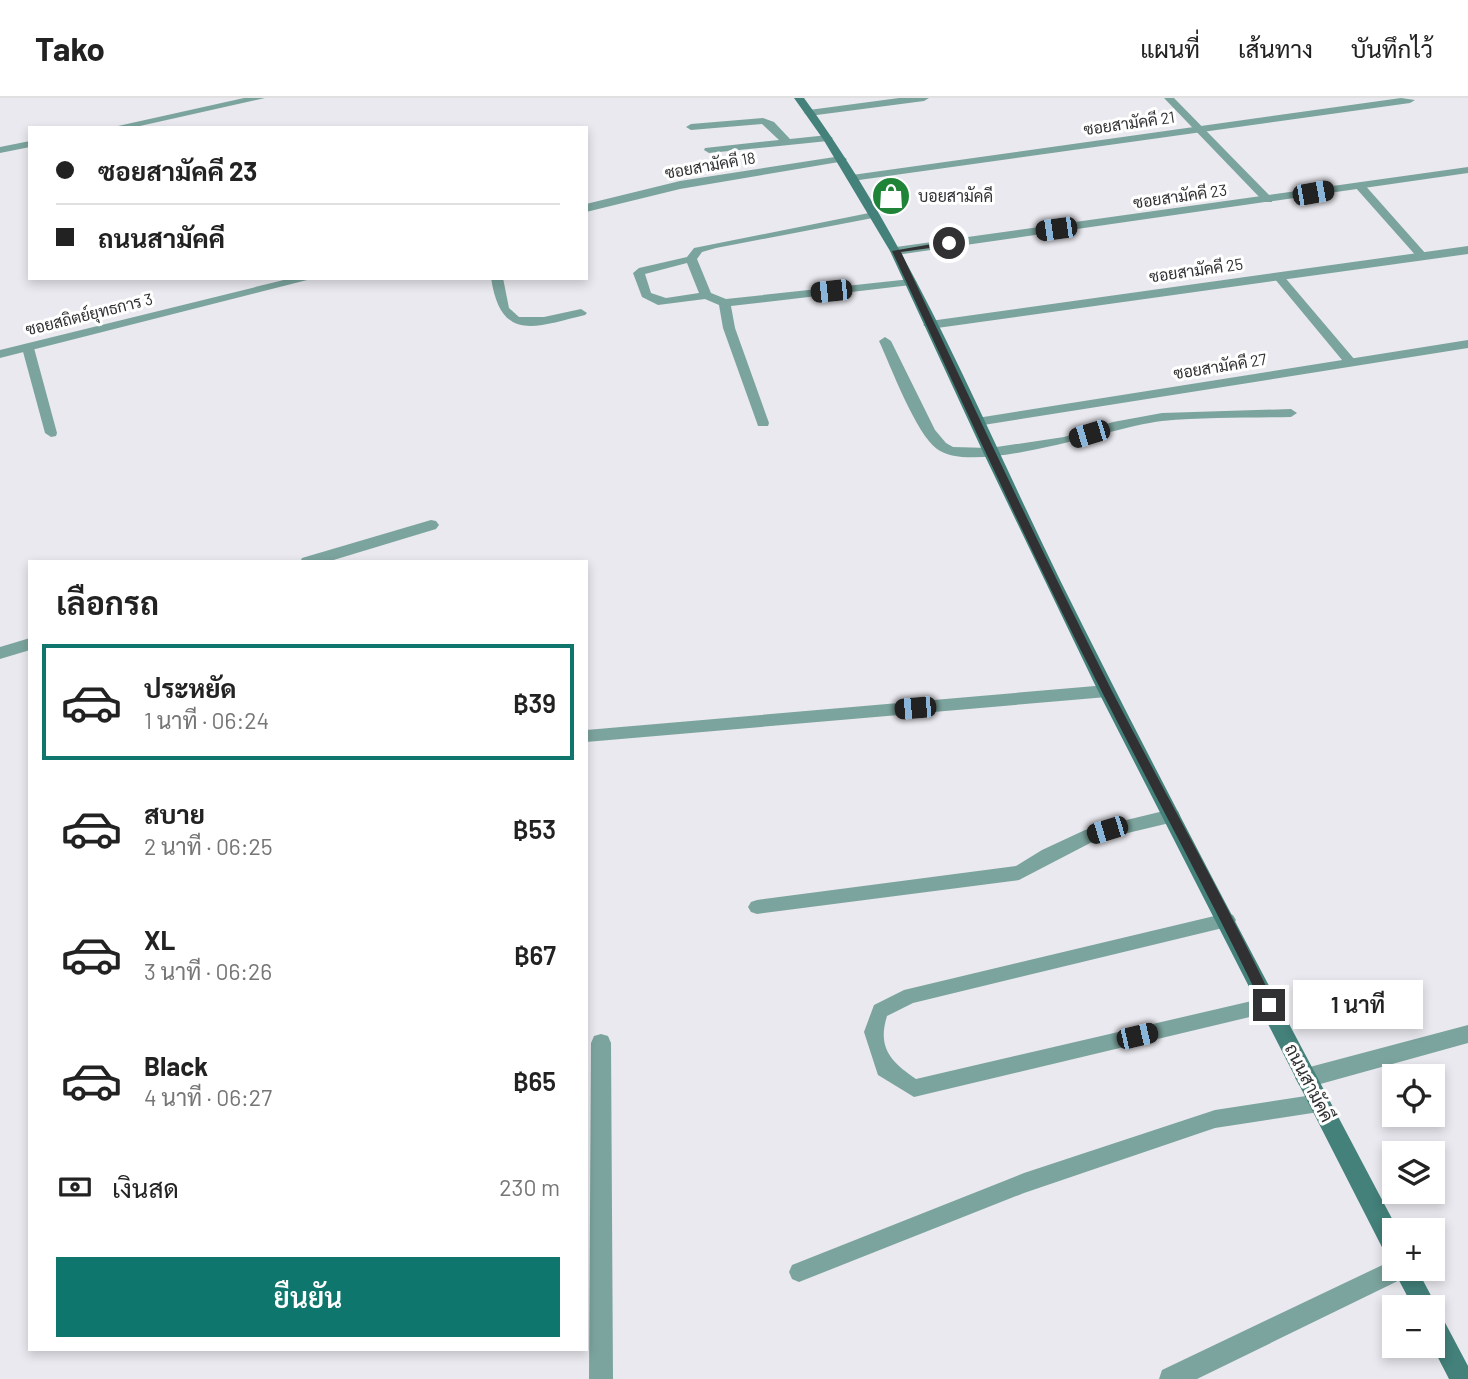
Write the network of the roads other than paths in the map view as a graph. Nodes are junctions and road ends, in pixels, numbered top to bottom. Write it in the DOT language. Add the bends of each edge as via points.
graph roads {
  1 [pos="260,98"];
  2 [pos="799,98"];
  3 [pos="924,98"];
  4 [pos="1169,98"];
  5 [pos="1410,100"];
  6 [pos="809,113"];
  7 [pos="124,126"];
  8 [pos="691,127"];
  9 [pos="1200,130"];
  10 [pos="828,138"];
  11 [pos="786,141"];
  12 [pos="28,144"];
  13 [pos="0,150"];
  14 [pos="709,150"];
  15 [pos="841,159"];
  16 [pos="1468,170"];
  17 [pos="852,178"];
  18 [pos="1359,185"];
  19 [pos="1268,200"];
  20 [pos="588,208"];
  21 [pos="874,215"];
  22 [pos="1468,250"];
  23 [pos="896,251"];
  24 [pos="1422,256"];
  25 [pos="691,259"];
  26 [pos="1278,276"];
  27 [pos="301,280"];
  28 [pos="496,280"];
  29 [pos="911,282"];
  30 [pos="706,295"];
  31 [pos="725,303"];
  32 [pos="581,313"];
  33 [pos="930,325"];
  34 [pos="885,341"];
  35 [pos="1468,344"];
  36 [pos="28,348"];
  37 [pos="0,354"];
  38 [pos="1351,363"];
  39 [pos="1291,413"];
  40 [pos="977,422"];
  41 [pos="763,423"];
  42 [pos="51,433"];
  43 [pos="990,452"];
  44 [pos="432,525"];
  45 [pos="315,560"];
  46 [pos="28,645"];
  47 [pos="0,653"];
  48 [pos="1107,691"];
  49 [pos="588,736"];
  50 [pos="1172,816"];
  51 [pos="757,907"];
  52 [pos="1227,919"];
  53 [pos="1269,1005"];
  54 [pos="1468,1034"];
  55 [pos="601,1043"];
  56 [pos="1306,1078"];
  57 [pos="1319,1103"];
  58 [pos="1382,1224"];
  59 [pos="593,1234"];
  60 [pos="799,1272"];
  61 [pos="1382,1277"];
  62 [pos="1445,1347"];
  63 [pos="601,1379"];
  64 [pos="1171,1379"];
  65 [pos="1462,1379"];
  1 -- 7 [label="street"];
  2 -- 6 [label="main road, ถนนสามัคคี"];
  3 -- 6 [label="street"];
  4 -- 9 [label="lane"];
  5 -- 9 [label="street, ซอยสามัคคี 21"];
  6 -- 10 [label="main road, ถนนสามัคคี"];
  8 -- 11 [label="lane" via="763,121"];
  9 -- 17 [label="street, ซอยสามัคคี 21"];
  9 -- 19 [label="lane"];
  10 -- 11 [label="lane"];
  10 -- 15 [label="main road, ถนนสามัคคี"];
  11 -- 14 [label="lane"];
  12 -- 13 [label="street"];
  15 -- 17 [label="main road, ถนนสามัคคี"];
  15 -- 20 [label="street, ซอยสามัคคี 18" via="680,185"];
  16 -- 18 [label="street, ซอยสามัคคี 23"];
  17 -- 21 [label="main road, ถนนสามัคคี"];
  18 -- 19 [label="street, ซอยสามัคคี 23"];
  18 -- 24 [label="lane"];
  19 -- 23 [label="street, ซอยสามัคคี 23"];
  21 -- 23 [label="main road, ถนนสามัคคี"];
  21 -- 25 [label="lane" via="714,245 698,250"];
  22 -- 24 [label="street, ซอยสามัคคี 25"];
  23 -- 29 [label="main road, ถนนสามัคคี"];
  24 -- 26 [label="street, ซอยสามัคคี 25"];
  25 -- 30 [label="lane"];
  25 -- 30 [label="lane" via="643,270 639,274 646,294 666,301"];
  26 -- 33 [label="street, ซอยสามัคคี 25"];
  26 -- 38 [label="lane"];
  27 -- 36 [label="street, ซอยสถิตย์ยุทธการ 3"];
  28 -- 32 [label="lane" via="509,317 533,322"];
  29 -- 31 [label="lane"];
  29 -- 33 [label="main road, ถนนสามัคคี"];
  30 -- 31 [label="lane"];
  31 -- 41 [label="lane" via="729,328"];
  33 -- 40 [label="main road, ถนนสามัคคี"];
  34 -- 43 [label="lane" via="929,432 941,446 951,451"];
  35 -- 38 [label="street, ซอยสามัคคี 27"];
  36 -- 37 [label="street, ซอยสถิตย์ยุทธการ 3"];
  36 -- 42 [label="lane"];
  38 -- 40 [label="street, ซอยสามัคคี 27"];
  39 -- 43 [label="lane" via="1162,417 1065,441"];
  40 -- 43 [label="main road, ถนนสามัคคี"];
  43 -- 48 [label="main road, ถนนสามัคคี"];
  44 -- 45 [label="street"];
  46 -- 47 [label="street"];
  48 -- 49 [label="lane"];
  48 -- 50 [label="main road, ถนนสามัคคี"];
  50 -- 51 [label="lane" via="1091,835 1019,873"];
  50 -- 52 [label="main road, ถนนสามัคคี"];
  52 -- 53 [label="main road, ถนนสามัคคี"];
  52 -- 53 [label="lane" via="910,996 880,1011 873,1032 885,1069 914,1088"];
  53 -- 56 [label="main road, ถนนสามัคคี"];
  54 -- 56 [label="street"];
  55 -- 59 [label="street"];
  56 -- 57 [label="main road, ถนนสามัคคี"];
  57 -- 58 [label="main road, ถนนสามัคคี"];
  57 -- 60 [label="lane" via="1214,1119 1024,1183"];
  59 -- 63 [label="street"];
  61 -- 64 [label="street"];
  62 -- 65 [label="main road"];
}
